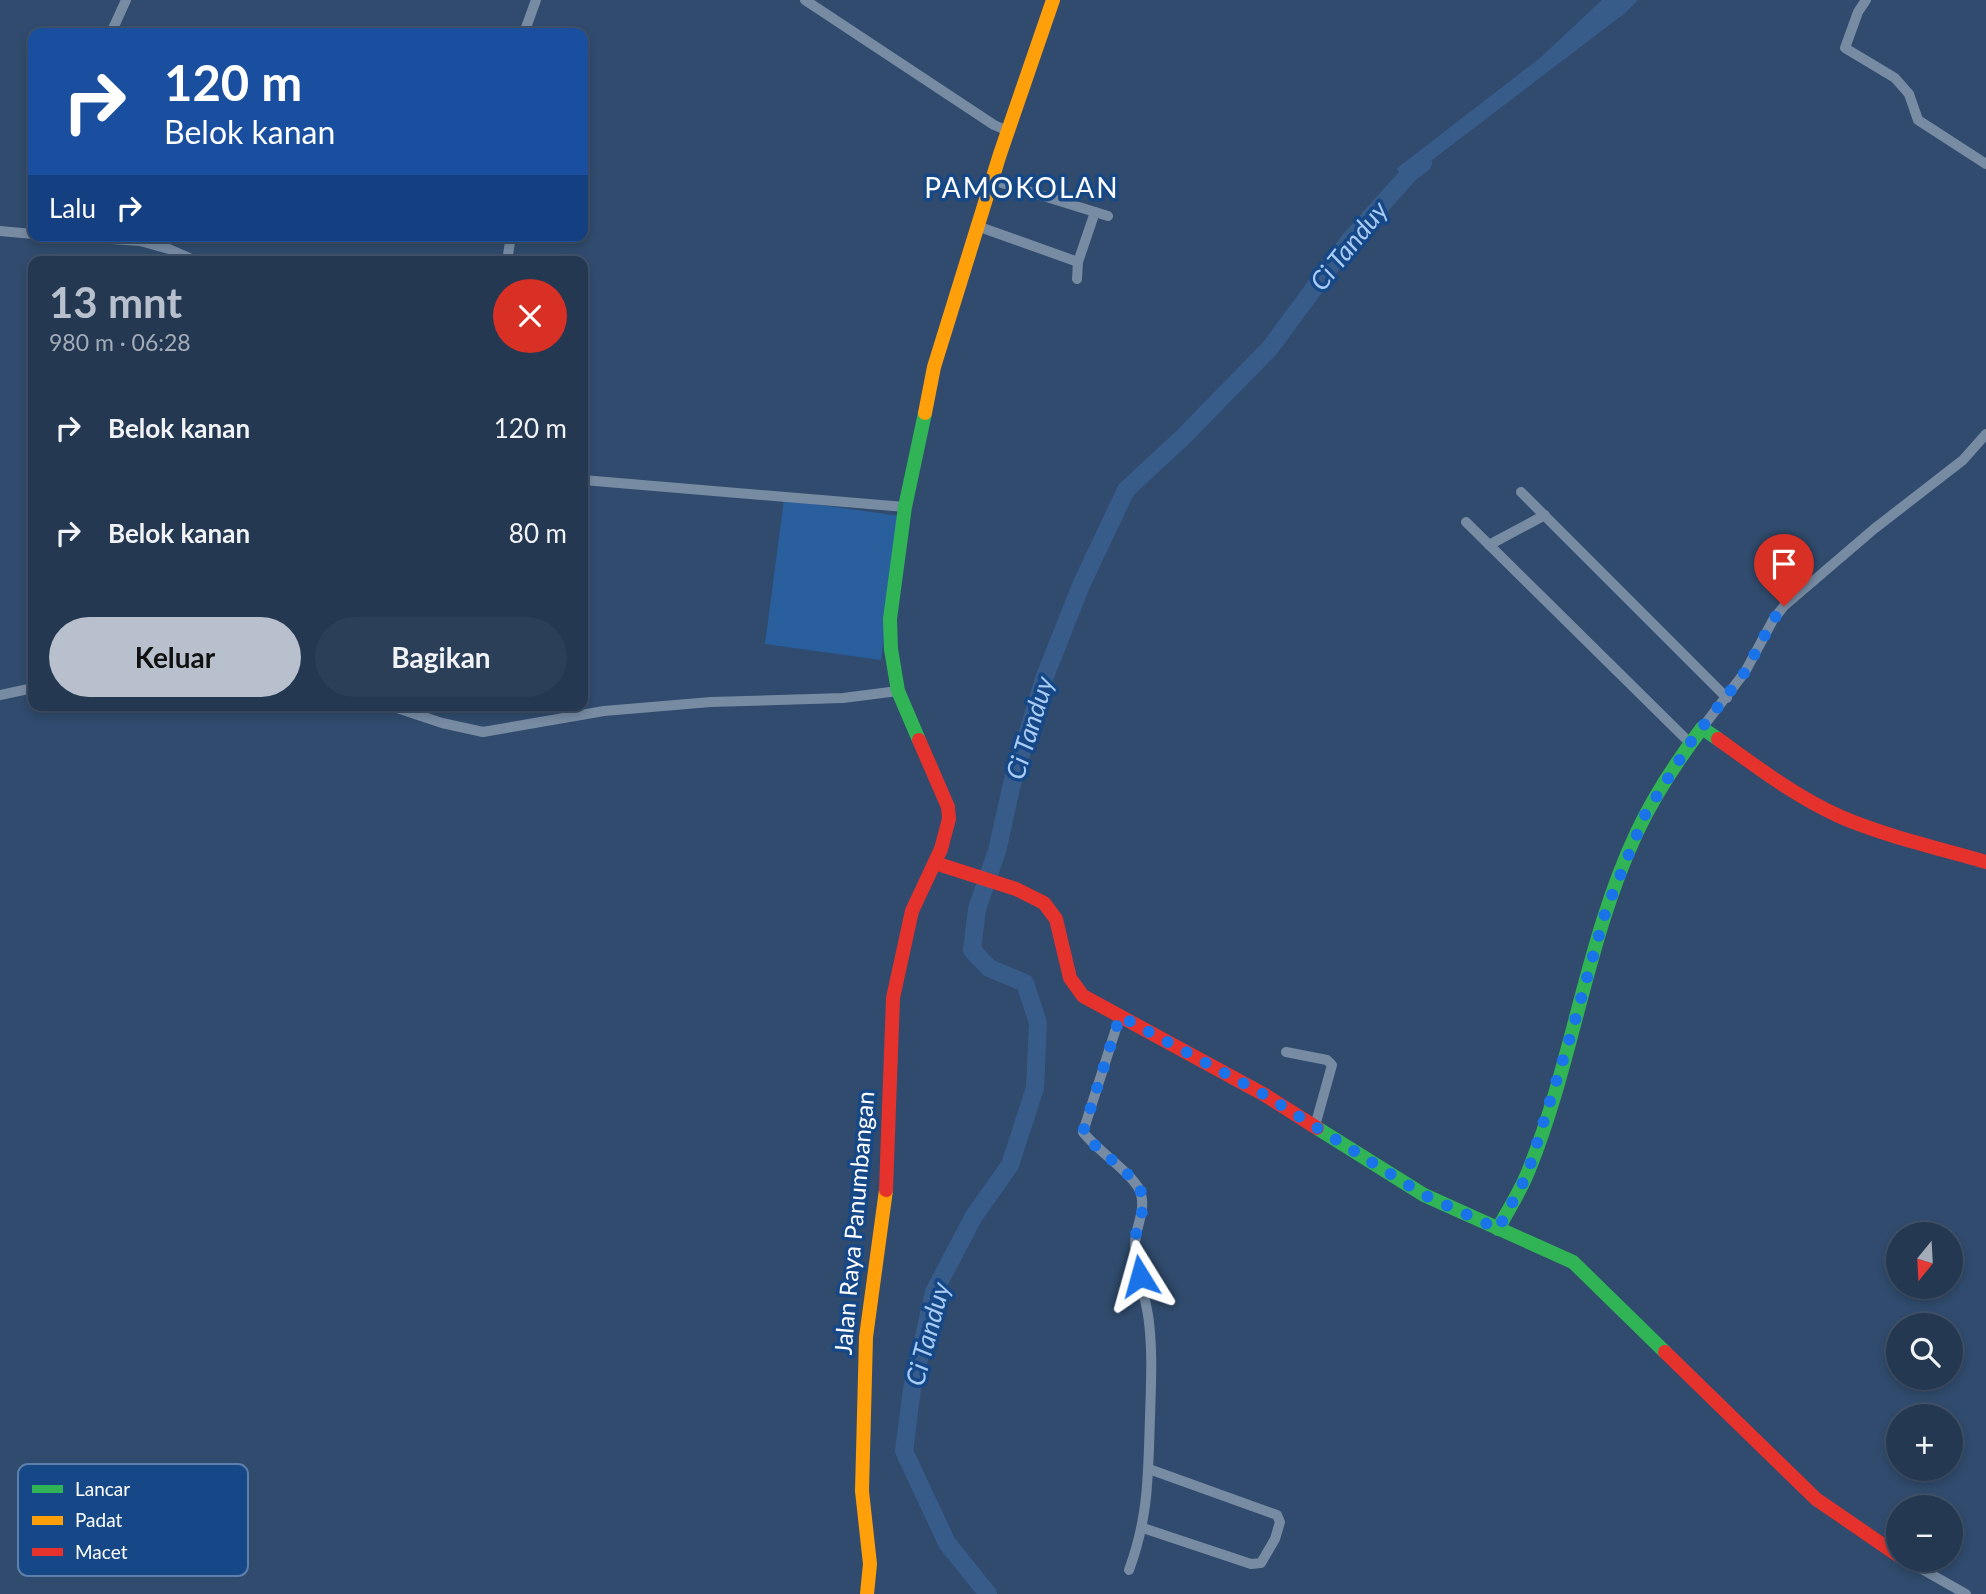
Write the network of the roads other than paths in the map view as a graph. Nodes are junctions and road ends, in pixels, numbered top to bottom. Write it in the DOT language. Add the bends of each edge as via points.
graph roads {
  1 [pos="126,0"];
  2 [pos="536,0"];
  3 [pos="805,0"];
  4 [pos="1054,0"];
  5 [pos="1866,0"];
  6 [pos="113,28"];
  7 [pos="526,28"];
  8 [pos="1008,131"];
  9 [pos="1986,164"];
  10 [pos="992,180"];
  11 [pos="1095,212"];
  12 [pos="1108,216"];
  13 [pos="978,226"];
  14 [pos="0,231"];
  15 [pos="28,234"];
  16 [pos="150,242"];
  17 [pos="186,256"];
  18 [pos="1078,262"];
  19 [pos="1077,279"];
  20 [pos="1986,434"];
  21 [pos="588,480"];
  22 [pos="1521,492"];
  23 [pos="905,507"];
  24 [pos="1545,515"];
  25 [pos="1466,522"];
  26 [pos="1489,545"];
  27 [pos="28,689"];
  28 [pos="898,691"];
  29 [pos="0,695"];
  30 [pos="1727,698"];
  31 [pos="413,711"];
  32 [pos="1702,728"];
  33 [pos="1690,743"];
  34 [pos="1986,862"];
  35 [pos="935,863"];
  36 [pos="1120,1016"];
  37 [pos="1286,1052"];
  38 [pos="1315,1126"];
  39 [pos="1498,1229"];
  40 [pos="1149,1469"];
  41 [pos="1143,1528"];
  42 [pos="1886,1547"];
  43 [pos="1129,1570"];
  44 [pos="1927,1572"];
  45 [pos="867,1594"];
  46 [pos="1966,1594"];
  1 -- 6 [label="street"];
  2 -- 7 [label="street"];
  3 -- 8 [label="street"];
  4 -- 8 [label="street, Jalan Raya Panumbangan"];
  5 -- 9 [label="street" via="1845,48 1895,78 1909,94 1918,120"];
  8 -- 10 [label="street, Jalan Raya Panumbangan"];
  10 -- 11 [label="street"];
  10 -- 13 [label="street, Jalan Raya Panumbangan"];
  11 -- 12 [label="street"];
  11 -- 18 [label="street"];
  13 -- 18 [label="street"];
  13 -- 23 [label="street, Jalan Raya Panumbangan" via="933,367"];
  14 -- 15 [label="street"];
  16 -- 17 [label="street"];
  18 -- 19 [label="street"];
  20 -- 30 [label="street" via="1963,460 1784,606"];
  21 -- 23 [label="street"];
  22 -- 24 [label="street"];
  23 -- 28 [label="street, Jalan Raya Panumbangan" via="890,619"];
  24 -- 26 [label="street"];
  24 -- 30 [label="street"];
  25 -- 26 [label="street"];
  26 -- 33 [label="street"];
  27 -- 29 [label="street"];
  28 -- 31 [label="street" via="604,711 483,732"];
  28 -- 35 [label="street, Jalan Raya Panumbangan" via="948,807 946,835"];
  30 -- 32 [label="street"];
  32 -- 33 [label="street"];
  32 -- 34 [label="street" via="1842,817"];
  33 -- 39 [label="street" via="1645,815 1610,897 1541,1138"];
  35 -- 36 [label="street" via="1041,900 1059,927 1075,990"];
  35 -- 45 [label="street, Jalan Raya Panumbangan" via="912,911 893,998 888,1172 866,1338 862,1491 870,1564"];
  36 -- 38 [label="street"];
  36 -- 40 [label="street" via="1083,1132 1141,1191 1143,1209 1135,1244 1148,1317"];
  37 -- 38 [label="street" via="1332,1065"];
  38 -- 39 [label="street" via="1424,1195"];
  39 -- 42 [label="street" via="1573,1262 1816,1499"];
  40 -- 41 [label="street"];
  40 -- 41 [label="street" via="1277,1515 1280,1522 1275,1539 1257,1564"];
  41 -- 43 [label="street"];
  44 -- 46 [label="street"];
}
